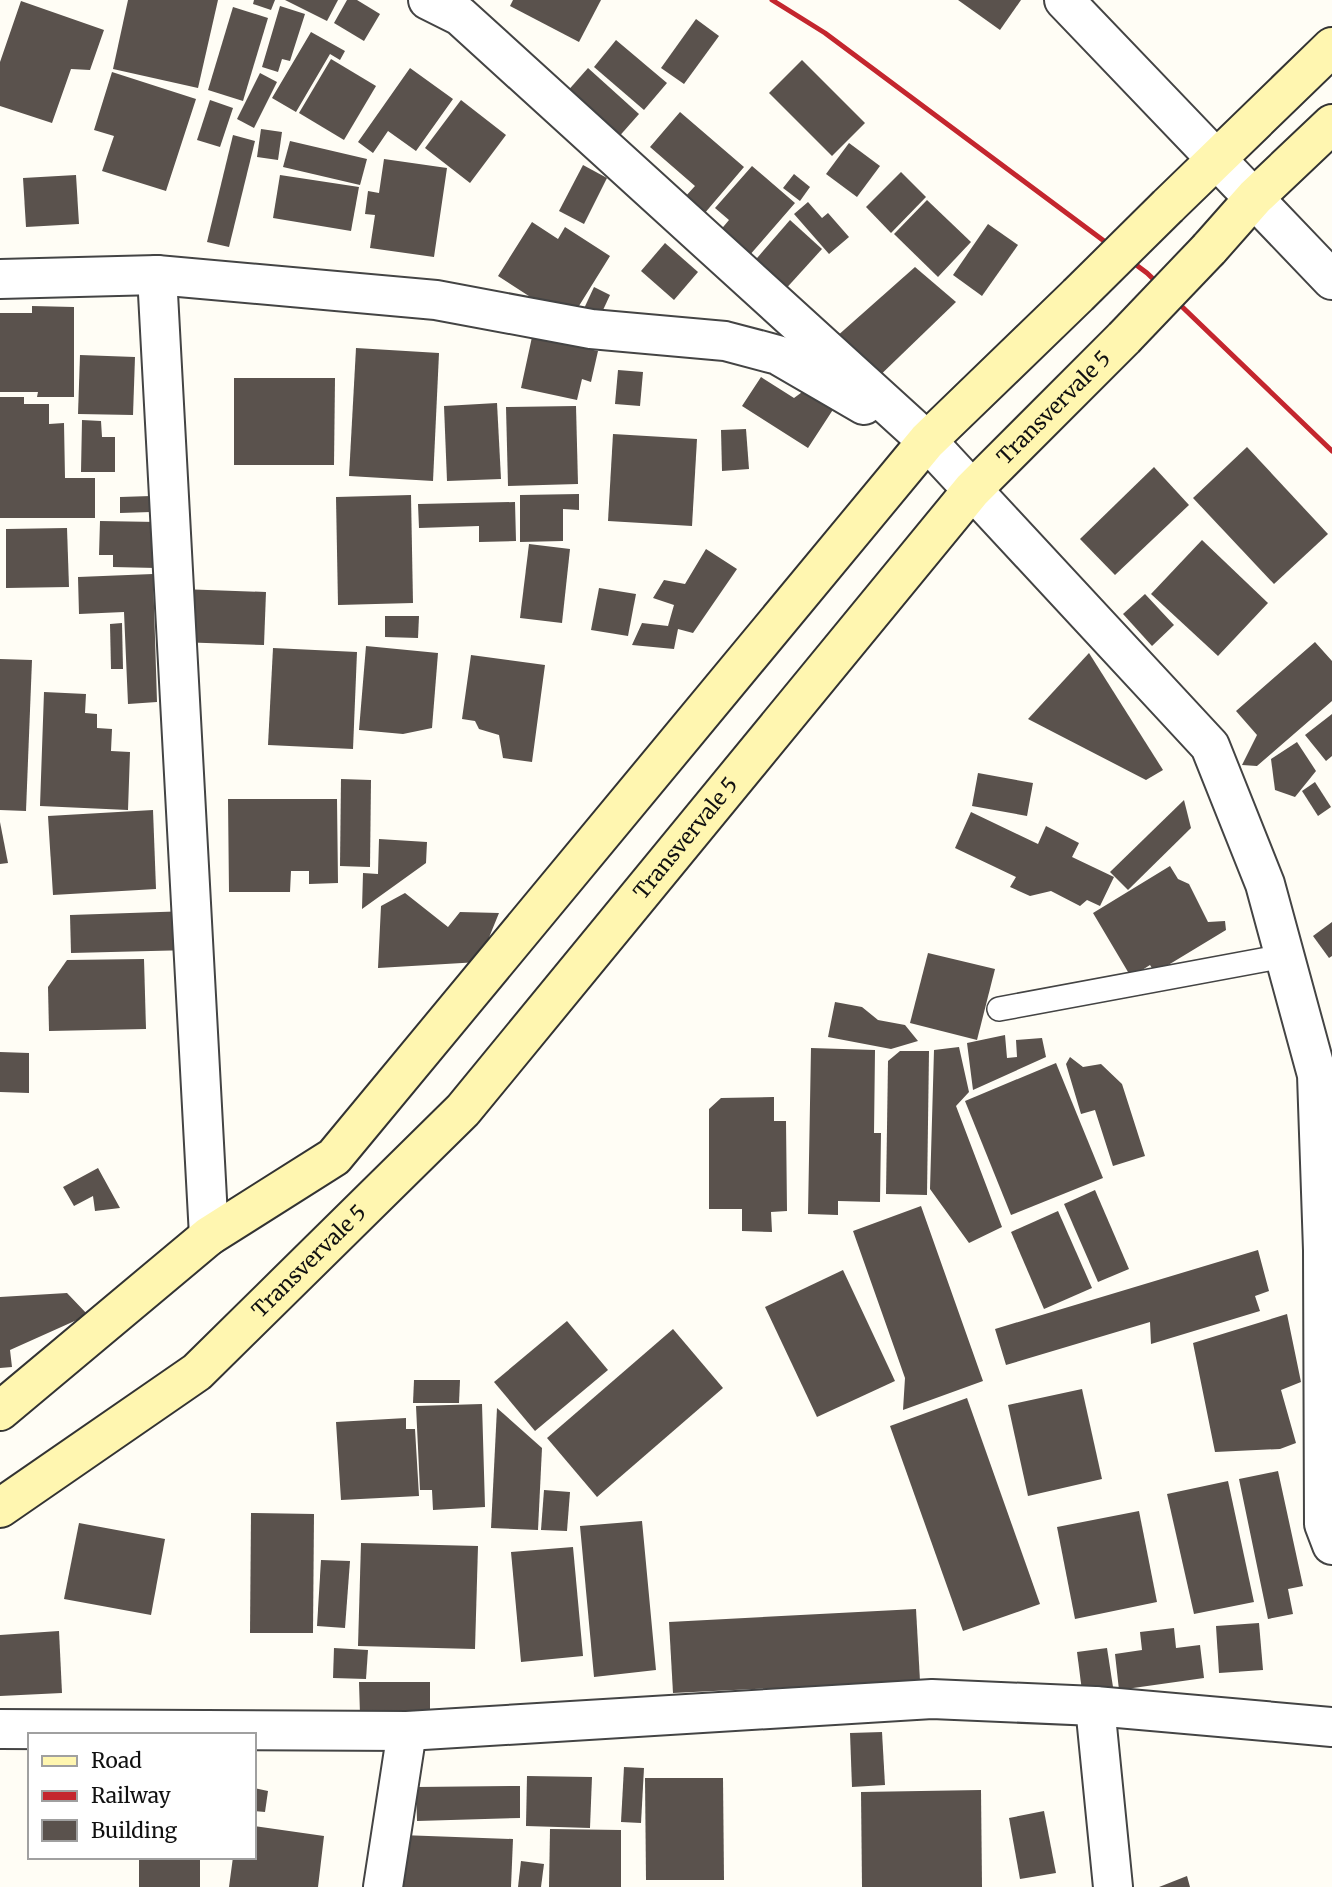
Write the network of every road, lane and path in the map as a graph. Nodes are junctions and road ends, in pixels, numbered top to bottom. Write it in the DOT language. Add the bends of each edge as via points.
graph roads {
  1 [pos="428,0"];
  2 [pos="1064,0"];
  3 [pos="1332,47"];
  4 [pos="1332,124"];
  5 [pos="1218,159"];
  6 [pos="1255,197"];
  7 [pos="157,275"];
  8 [pos="0,279"];
  9 [pos="1332,280"];
  10 [pos="927,442"];
  11 [pos="972,491"];
  12 [pos="1284,956"];
  13 [pos="999,1009"];
  14 [pos="209,1236"];
  15 [pos="0,1411"];
  16 [pos="0,1508"];
  17 [pos="1332,1545"];
  18 [pos="1095,1706"];
  19 [pos="1332,1727"];
  20 [pos="0,1729"];
  21 [pos="407,1731"];
  22 [pos="383,1887"];
  23 [pos="1113,1887"];
  1 -- 10 [label="street" via="460,16"];
  2 -- 5 [label="street"];
  3 -- 5 [label="main road"];
  4 -- 6 [label="main road, Transvervale 5"];
  5 -- 6 [label="street"];
  5 -- 10 [label="main road, bridge"];
  6 -- 9 [label="street"];
  6 -- 11 [label="main road, Transvervale 5, bridge"];
  7 -- 8 [label="street"];
  7 -- 10 [label="street" via="436,300 591,330 725,341 778,355"];
  7 -- 14 [label="street"];
  10 -- 11 [label="street"];
  10 -- 14 [label="main road" via="334,1157"];
  11 -- 12 [label="street" via="1210,746 1265,884"];
  11 -- 16 [label="main road, Transvervale 5" via="463,1110 197,1372"];
  12 -- 13 [label="lane"];
  12 -- 17 [label="street" via="1317,1075 1324,1524"];
  14 -- 15 [label="main road"];
  18 -- 19 [label="street"];
  18 -- 21 [label="street" via="932,1699"];
  18 -- 23 [label="street"];
  20 -- 21 [label="street"];
  21 -- 22 [label="street"];
}
